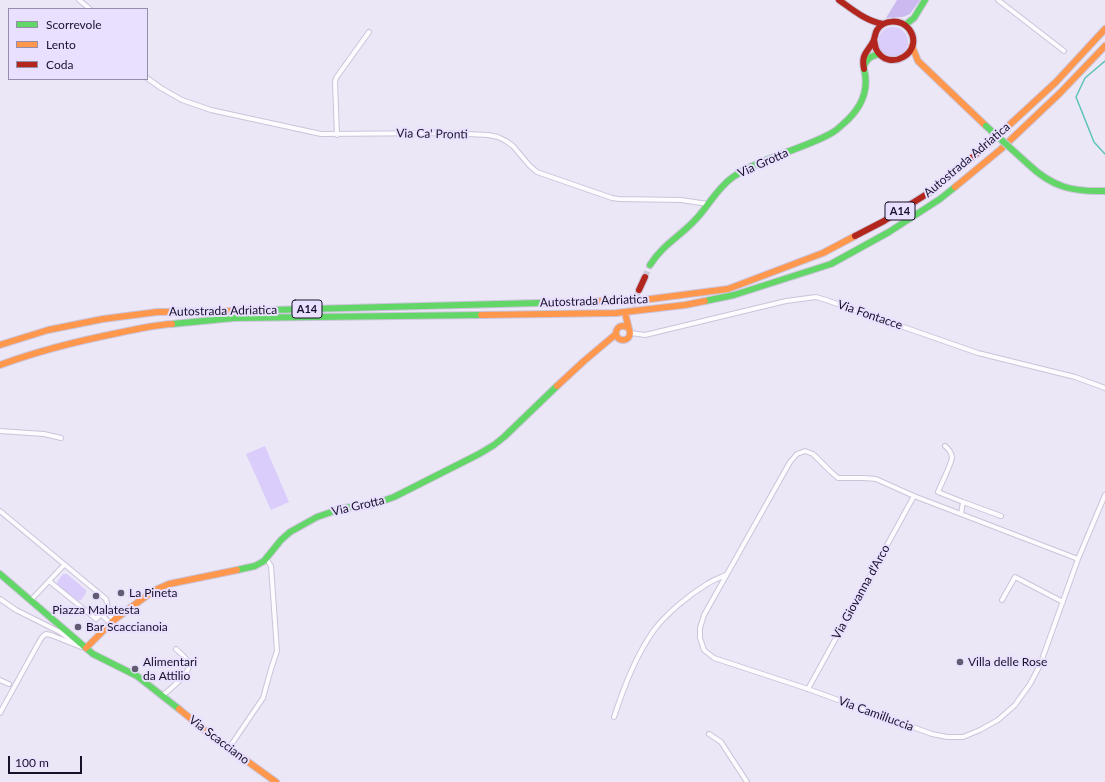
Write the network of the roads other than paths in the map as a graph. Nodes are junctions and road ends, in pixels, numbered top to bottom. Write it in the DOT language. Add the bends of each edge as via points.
graph roads {
  1 [pos="79,0"];
  2 [pos="839,0"];
  3 [pos="925,0"];
  4 [pos="998,0"];
  5 [pos="89,8"];
  6 [pos="914,17"];
  7 [pos="868,21"];
  8 [pos="883,24"];
  9 [pos="904,25"];
  10 [pos="1105,29"];
  11 [pos="369,32"];
  12 [pos="875,33"];
  13 [pos="912,34"];
  14 [pos="874,40"];
  15 [pos="912,45"];
  16 [pos="1105,46"];
  17 [pos="1064,51"];
  18 [pos="879,54"];
  19 [pos="904,58"];
  20 [pos="918,61"];
  21 [pos="863,67"];
  22 [pos="148,79"];
  23 [pos="337,135"];
  24 [pos="1105,191"];
  25 [pos="708,204"];
  26 [pos="650,265"];
  27 [pos="645,277"];
  28 [pos="639,290"];
  29 [pos="630,331"];
  30 [pos="616,334"];
  31 [pos="0,345"];
  32 [pos="0,365"];
  33 [pos="1105,388"];
  34 [pos="0,431"];
  35 [pos="62,438"];
  36 [pos="946,446"];
  37 [pos="1105,495"];
  38 [pos="914,496"];
  39 [pos="963,502"];
  40 [pos="0,511"];
  41 [pos="961,514"];
  42 [pos="1000,516"];
  43 [pos="266,558"];
  44 [pos="1078,559"];
  45 [pos="64,565"];
  46 [pos="0,574"];
  47 [pos="727,574"];
  48 [pos="49,581"];
  49 [pos="0,599"];
  50 [pos="31,600"];
  51 [pos="1002,600"];
  52 [pos="1063,602"];
  53 [pos="112,621"];
  54 [pos="84,647"];
  55 [pos="176,649"];
  56 [pos="0,680"];
  57 [pos="9,684"];
  58 [pos="808,689"];
  59 [pos="162,696"];
  60 [pos="0,713"];
  61 [pos="614,717"];
  62 [pos="710,734"];
  63 [pos="229,748"];
  64 [pos="276,782"];
  65 [pos="747,782"];
  1 -- 5 [label="street"];
  2 -- 7 [label="main road"];
  3 -- 6 [label="main road"];
  4 -- 17 [label="street"];
  6 -- 9 [label="main road"];
  6 -- 13 [label="main road"];
  7 -- 8 [label="main road"];
  7 -- 12 [label="main road"];
  8 -- 9 [label="main road" via="894,21"];
  8 -- 12 [label="main road"];
  9 -- 13 [label="main road"];
  10 -- 31 [label="main road, Autostrada Adriatica / A14" via="1056,82 991,142 930,192 884,221 823,253 728,289 643,300 157,312 48,330"];
  11 -- 23 [label="street" via="336,78"];
  12 -- 14 [label="main road"];
  13 -- 15 [label="main road"];
  14 -- 18 [label="main road" via="874,46"];
  14 -- 21 [label="main road, Via Grotta" via="862,59"];
  15 -- 19 [label="main road"];
  15 -- 20 [label="main road"];
  16 -- 32 [label="main road, Autostrada Adriatica / A14" via="1001,149 940,199 889,232 830,264 734,295 686,305 616,313 234,318 156,325 86,339"];
  18 -- 19 [label="main road" via="885,59"];
  18 -- 21 [label="main road" via="867,58"];
  19 -- 20 [label="main road"];
  20 -- 24 [label="main road, bridge" via="1043,177 1072,190"];
  21 -- 25 [label="main road, Via Grotta" via="866,84 863,99 842,126 831,134 735,175"];
  22 -- 23 [label="street, Via Ca' Pronti" via="182,100 211,110 321,134"];
  23 -- 25 [label="street, Via Ca' Pronti" via="488,135 498,137 513,146 537,172 612,198 680,200"];
  25 -- 26 [label="main road, Via Grotta" via="694,221 659,251"];
  27 -- 28 [label="main road"];
  29 -- 30 [label="main road" via="626,326 621,326"];
  29 -- 30 [label="main road" via="630,337 624,341 619,340"];
  29 -- 33 [label="street, Via Fontacce" via="646,335 786,300 816,297 978,353 1075,377"];
  30 -- 43 [label="main road, Via Grotta" via="494,445 394,498 371,505 343,508 317,517 290,532"];
  34 -- 35 [label="street"];
  36 -- 39 [label="street" via="952,458 938,492"];
  37 -- 44 [label="street, Via Camilluccia"];
  38 -- 41 [label="street, Via Camilluccia"];
  38 -- 47 [label="street, Via Camilluccia" via="876,479 838,478 812,454 805,451 790,462"];
  38 -- 58 [label="street, Via Giovanna d'Arco"];
  39 -- 41 [label="street"];
  39 -- 42 [label="street"];
  40 -- 45 [label="street"];
  41 -- 44 [label="street, Via Camilluccia"];
  43 -- 53 [label="main road, Via Grotta" via="255,566 169,584 153,591"];
  43 -- 63 [label="street" via="271,566 277,651 262,698"];
  44 -- 52 [label="street, Via Camilluccia"];
  45 -- 48 [label="street"];
  45 -- 53 [label="street" via="106,599 108,608 105,610"];
  46 -- 50 [label="main road, Via Scacciano"];
  47 -- 58 [label="street, Via Camilluccia" via="704,615 700,628 704,650 714,658"];
  47 -- 61 [label="street" via="689,596 654,630 626,683"];
  48 -- 50 [label="street"];
  48 -- 53 [label="street" via="96,619 101,614"];
  49 -- 54 [label="street"];
  50 -- 54 [label="main road, Via Scacciano"];
  51 -- 52 [label="street" via="1015,577"];
  52 -- 58 [label="street, Via Camilluccia" via="1040,665 1015,705 998,720 963,736 947,737 932,734"];
  53 -- 54 [label="main road, Via Grotta"];
  54 -- 59 [label="main road, Via Scacciano" via="137,676"];
  54 -- 60 [label="street" via="51,635 43,636"];
  55 -- 59 [label="street" via="188,661 189,668"];
  56 -- 57 [label="street"];
  59 -- 63 [label="main road, Via Scacciano"];
  62 -- 65 [label="street" via="721,742"];
  63 -- 64 [label="main road, Via Scacciano"];
}
